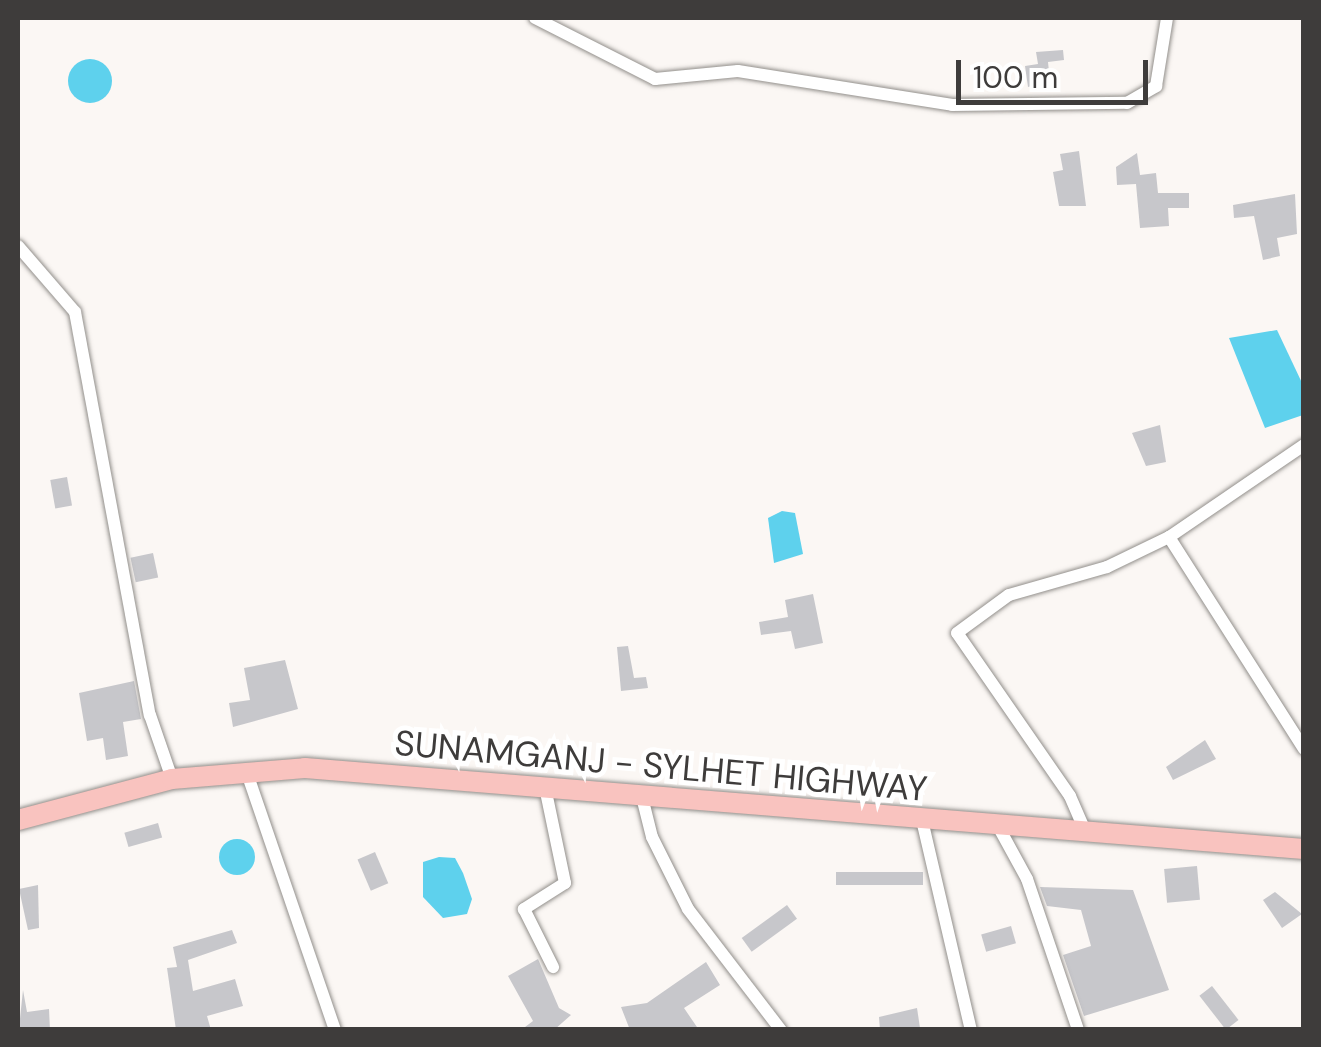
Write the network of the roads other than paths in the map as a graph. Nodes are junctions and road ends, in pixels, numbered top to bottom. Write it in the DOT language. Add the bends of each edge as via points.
graph roads {
  1 [pos="534,18"];
  2 [pos="1166,18"];
  3 [pos="18,246"];
  4 [pos="1304,445"];
  5 [pos="1169,536"];
  6 [pos="1304,749"];
  7 [pos="247,773"];
  8 [pos="172,779"];
  9 [pos="546,792"];
  10 [pos="643,801"];
  11 [pos="18,820"];
  12 [pos="922,820"];
  13 [pos="998,826"];
  14 [pos="1086,832"];
  15 [pos="1304,849"];
  16 [pos="552,967"];
  17 [pos="335,1030"];
  18 [pos="781,1030"];
  19 [pos="971,1030"];
  20 [pos="1078,1030"];
  1 -- 2 [label="street" via="655,79 738,71 952,105 1126,103 1156,86"];
  3 -- 8 [label="street" via="74,312 150,715"];
  4 -- 5 [label="street"];
  5 -- 6 [label="street"];
  5 -- 14 [label="street" via="1107,567 1009,595 957,633 1070,796"];
  7 -- 8 [label="main road, SUNAMGANJ - SYLHET HIGHWAY"];
  7 -- 9 [label="main road, SUNAMGANJ - SYLHET HIGHWAY" via="305,768"];
  7 -- 17 [label="street"];
  8 -- 11 [label="main road, SUNAMGANJ - SYLHET HIGHWAY"];
  9 -- 10 [label="main road, SUNAMGANJ - SYLHET HIGHWAY"];
  9 -- 16 [label="street" via="565,884 524,910"];
  10 -- 12 [label="main road, SUNAMGANJ - SYLHET HIGHWAY"];
  10 -- 18 [label="street" via="652,837 688,909"];
  12 -- 13 [label="main road, SUNAMGANJ - SYLHET HIGHWAY"];
  12 -- 19 [label="street"];
  13 -- 14 [label="main road, SUNAMGANJ - SYLHET HIGHWAY"];
  13 -- 20 [label="street" via="1027,879"];
  14 -- 15 [label="main road, SUNAMGANJ - SYLHET HIGHWAY"];
}
